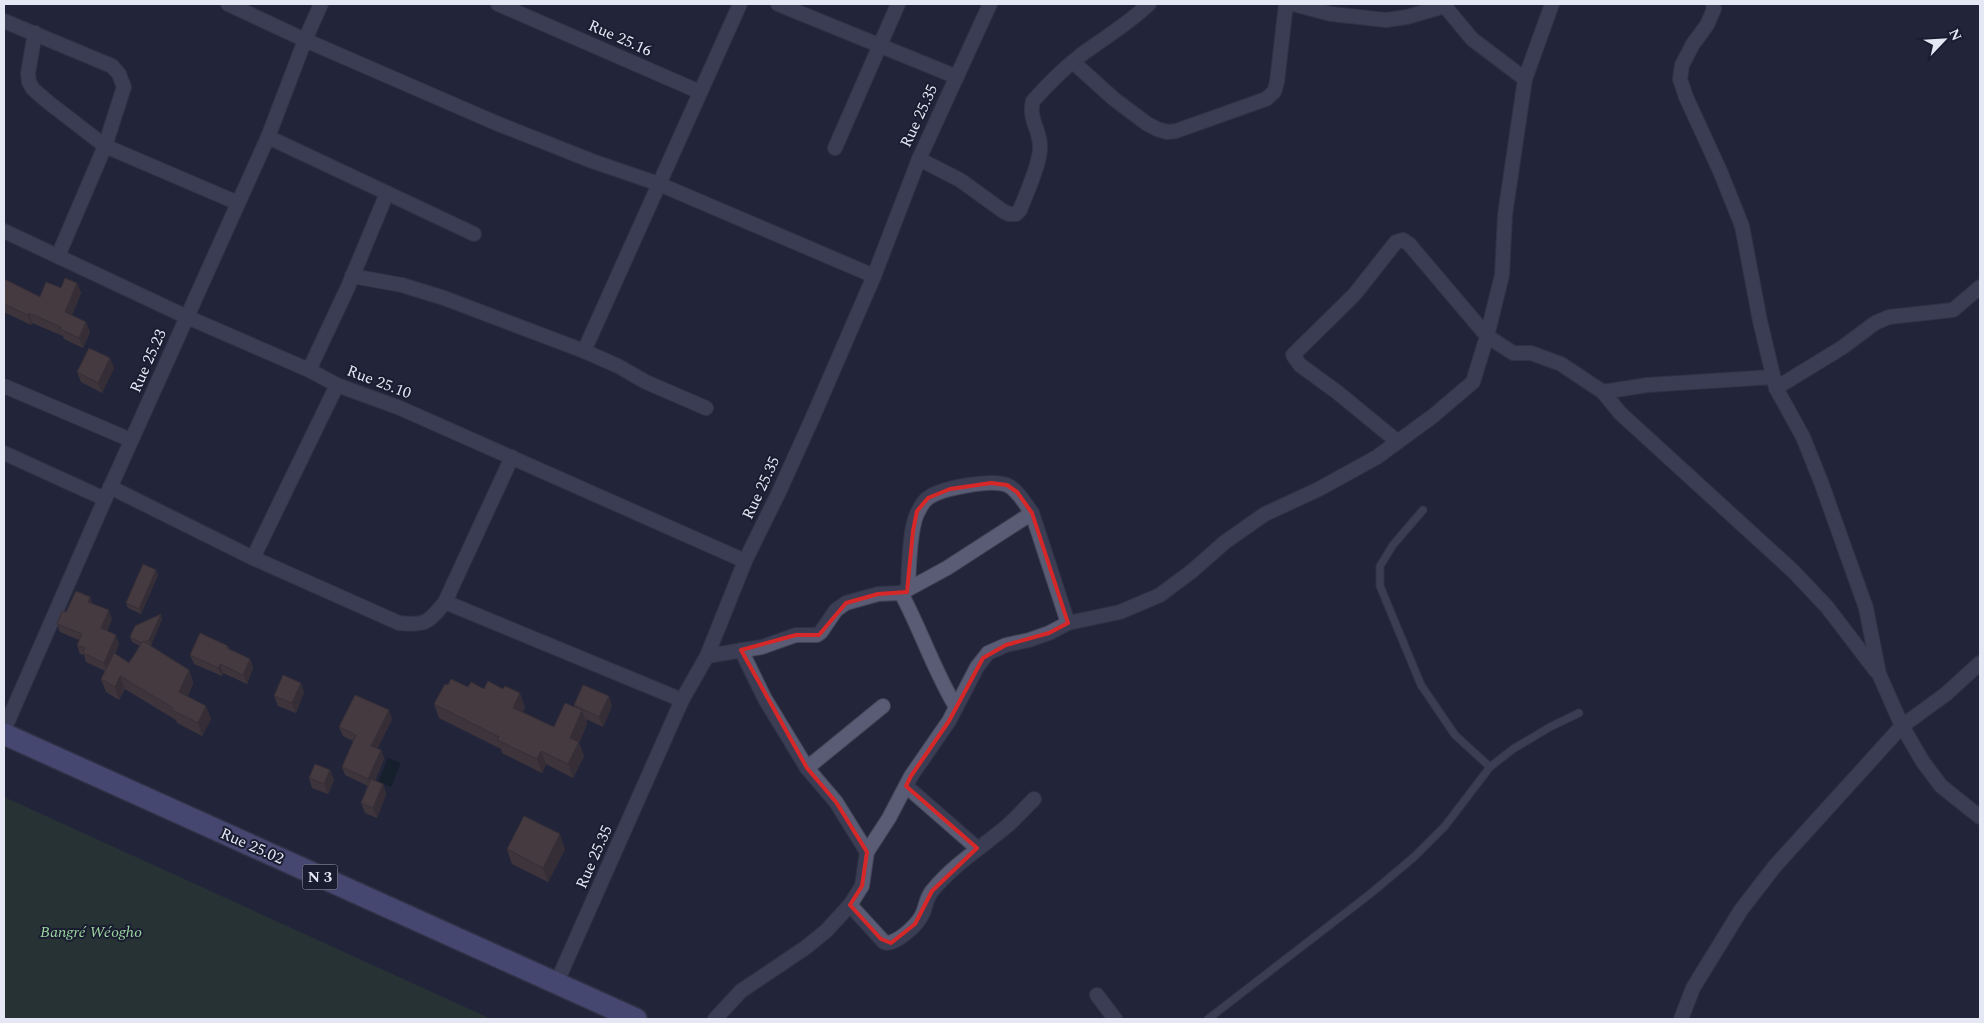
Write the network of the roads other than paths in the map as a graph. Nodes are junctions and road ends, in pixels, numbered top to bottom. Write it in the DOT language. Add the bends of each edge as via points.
graph roads {
  1 [pos="228,4"];
  2 [pos="321,4"];
  3 [pos="498,4"];
  4 [pos="740,4"];
  5 [pos="778,4"];
  6 [pos="898,4"];
  7 [pos="990,4"];
  8 [pos="1149,4"];
  9 [pos="1286,4"];
  10 [pos="1293,4"];
  11 [pos="1552,4"];
  12 [pos="1713,4"];
  13 [pos="1444,5"];
  14 [pos="4,21"];
  15 [pos="35,33"];
  16 [pos="305,40"];
  17 [pos="881,45"];
  18 [pos="1072,62"];
  19 [pos="956,77"];
  20 [pos="1525,79"];
  21 [pos="700,92"];
  22 [pos="268,137"];
  23 [pos="106,146"];
  24 [pos="835,148"];
  25 [pos="918,159"];
  26 [pos="659,184"];
  27 [pos="387,193"];
  28 [pos="238,203"];
  29 [pos="4,231"];
  30 [pos="474,234"];
  31 [pos="58,256"];
  32 [pos="352,276"];
  33 [pos="874,276"];
  34 [pos="1980,287"];
  35 [pos="187,317"];
  36 [pos="1487,336"];
  37 [pos="584,351"];
  38 [pos="308,370"];
  39 [pos="1774,383"];
  40 [pos="336,385"];
  41 [pos="4,386"];
  42 [pos="1603,392"];
  43 [pos="706,408"];
  44 [pos="131,440"];
  45 [pos="1398,442"];
  46 [pos="4,453"];
  47 [pos="512,457"];
  48 [pos="108,493"];
  49 [pos="1422,510"];
  50 [pos="1032,514"];
  51 [pos="253,558"];
  52 [pos="745,561"];
  53 [pos="905,591"];
  54 [pos="445,602"];
  55 [pos="1068,623"];
  56 [pos="741,650"];
  57 [pos="707,656"];
  58 [pos="1980,663"];
  59 [pos="1879,674"];
  60 [pos="682,700"];
  61 [pos="884,706"];
  62 [pos="956,707"];
  63 [pos="1580,713"];
  64 [pos="1902,726"];
  65 [pos="4,730"];
  66 [pos="4,734"];
  67 [pos="1490,767"];
  68 [pos="806,768"];
  69 [pos="906,786"];
  70 [pos="1034,799"];
  71 [pos="1980,817"];
  72 [pos="977,848"];
  73 [pos="868,852"];
  74 [pos="850,905"];
  75 [pos="556,984"];
  76 [pos="1097,995"];
  77 [pos="636,1019"];
  78 [pos="715,1019"];
  79 [pos="1115,1019"];
  80 [pos="1208,1019"];
  81 [pos="1681,1019"];
  1 -- 16 [label="street"];
  2 -- 16 [label="street, Rue 25.23"];
  3 -- 21 [label="street, Rue 25.16"];
  4 -- 21 [label="street"];
  5 -- 17 [label="street"];
  6 -- 17 [label="street"];
  7 -- 19 [label="street, Rue 25.35"];
  8 -- 18 [label="street" via="1132,20"];
  9 -- 18 [label="street" via="1278,82 1274,92 1266,99 1176,131 1157,130 1146,123"];
  10 -- 13 [label="street" via="1331,14 1386,20"];
  11 -- 20 [label="street"];
  12 -- 39 [label="street" via="1707,25 1682,65 1680,79 1742,226"];
  13 -- 20 [label="street" via="1472,39"];
  14 -- 15 [label="street"];
  15 -- 23 [label="street" via="28,72 33,89"];
  15 -- 23 [label="street" via="112,66 119,74 124,87"];
  16 -- 22 [label="street, Rue 25.23"];
  16 -- 26 [label="street" via="496,123"];
  17 -- 19 [label="street"];
  17 -- 24 [label="street"];
  18 -- 25 [label="street" via="1033,101 1030,109 1040,146 1016,214 1003,211 960,180"];
  19 -- 25 [label="street, Rue 25.35"];
  20 -- 36 [label="street" via="1505,215 1502,276"];
  21 -- 26 [label="street"];
  22 -- 27 [label="street"];
  22 -- 28 [label="street, Rue 25.23"];
  23 -- 28 [label="street"];
  23 -- 31 [label="street"];
  25 -- 33 [label="street, Rue 25.35"];
  26 -- 33 [label="street"];
  26 -- 37 [label="street"];
  27 -- 30 [label="street"];
  27 -- 32 [label="street"];
  28 -- 35 [label="street, Rue 25.23"];
  29 -- 31 [label="street, Rue 25.10"];
  31 -- 35 [label="street, Rue 25.10"];
  32 -- 37 [label="street" via="402,285 444,298"];
  32 -- 38 [label="street"];
  33 -- 52 [label="street, Rue 25.35" via="779,492"];
  34 -- 39 [label="street" via="1953,310 1889,317 1875,323 1843,347"];
  35 -- 38 [label="street, Rue 25.10"];
  35 -- 44 [label="street, Rue 25.23"];
  36 -- 42 [label="street" via="1514,353 1531,353 1562,364"];
  36 -- 45 [label="street" via="1473,382"];
  36 -- 45 [label="street" via="1403,240 1396,242 1354,295 1293,353 1300,365"];
  37 -- 43 [label="street"];
  38 -- 40 [label="street, Rue 25.10"];
  39 -- 42 [label="street" via="1647,385"];
  39 -- 59 [label="street" via="1803,437 1822,482 1866,608"];
  40 -- 47 [label="street, Rue 25.10" via="400,408"];
  40 -- 51 [label="street"];
  41 -- 44 [label="street"];
  42 -- 59 [label="street" via="1620,412 1793,571 1827,607"];
  44 -- 48 [label="street, Rue 25.23"];
  45 -- 55 [label="street" via="1351,472 1265,514 1160,595 1120,612"];
  46 -- 48 [label="street"];
  47 -- 52 [label="street, Rue 25.10"];
  47 -- 54 [label="street"];
  48 -- 51 [label="street"];
  48 -- 65 [label="street, Rue 25.23"];
  49 -- 67 [label="lane" via="1380,566 1380,586 1421,685 1455,735"];
  50 -- 53 [label="street"];
  50 -- 53 [label="street" via="1017,492 1007,485 991,483 950,489 928,498 918,511 912,531"];
  50 -- 55 [label="street"];
  51 -- 54 [label="street" via="399,623 416,625 431,620"];
  52 -- 57 [label="street, Rue 25.35"];
  53 -- 56 [label="street" via="846,603 836,610 817,635 796,634 762,647"];
  53 -- 62 [label="street" via="941,682"];
  54 -- 60 [label="street"];
  55 -- 62 [label="street" via="1049,633 988,653"];
  56 -- 57 [label="street"];
  56 -- 68 [label="street" via="765,699"];
  57 -- 60 [label="street, Rue 25.35"];
  58 -- 64 [label="street" via="1946,694"];
  59 -- 64 [label="street"];
  60 -- 75 [label="street, Rue 25.35"];
  61 -- 68 [label="street"];
  62 -- 69 [label="street"];
  63 -- 67 [label="lane" via="1513,749"];
  64 -- 71 [label="street" via="1941,786"];
  64 -- 81 [label="street" via="1781,859 1747,903 1693,988"];
  66 -- 75 [label="main road, Rue 25.02 / N 3"];
  67 -- 80 [label="lane" via="1445,826 1414,857"];
  68 -- 73 [label="street" via="836,802"];
  69 -- 72 [label="street"];
  69 -- 73 [label="street"];
  70 -- 72 [label="street" via="1007,826"];
  72 -- 74 [label="street" via="932,891 921,917 893,942 884,942"];
  73 -- 74 [label="street" via="862,886"];
  74 -- 78 [label="street" via="805,948 741,991"];
  75 -- 77 [label="main road, Rue 25.02 / N 3"];
  76 -- 79 [label="street"];
}
